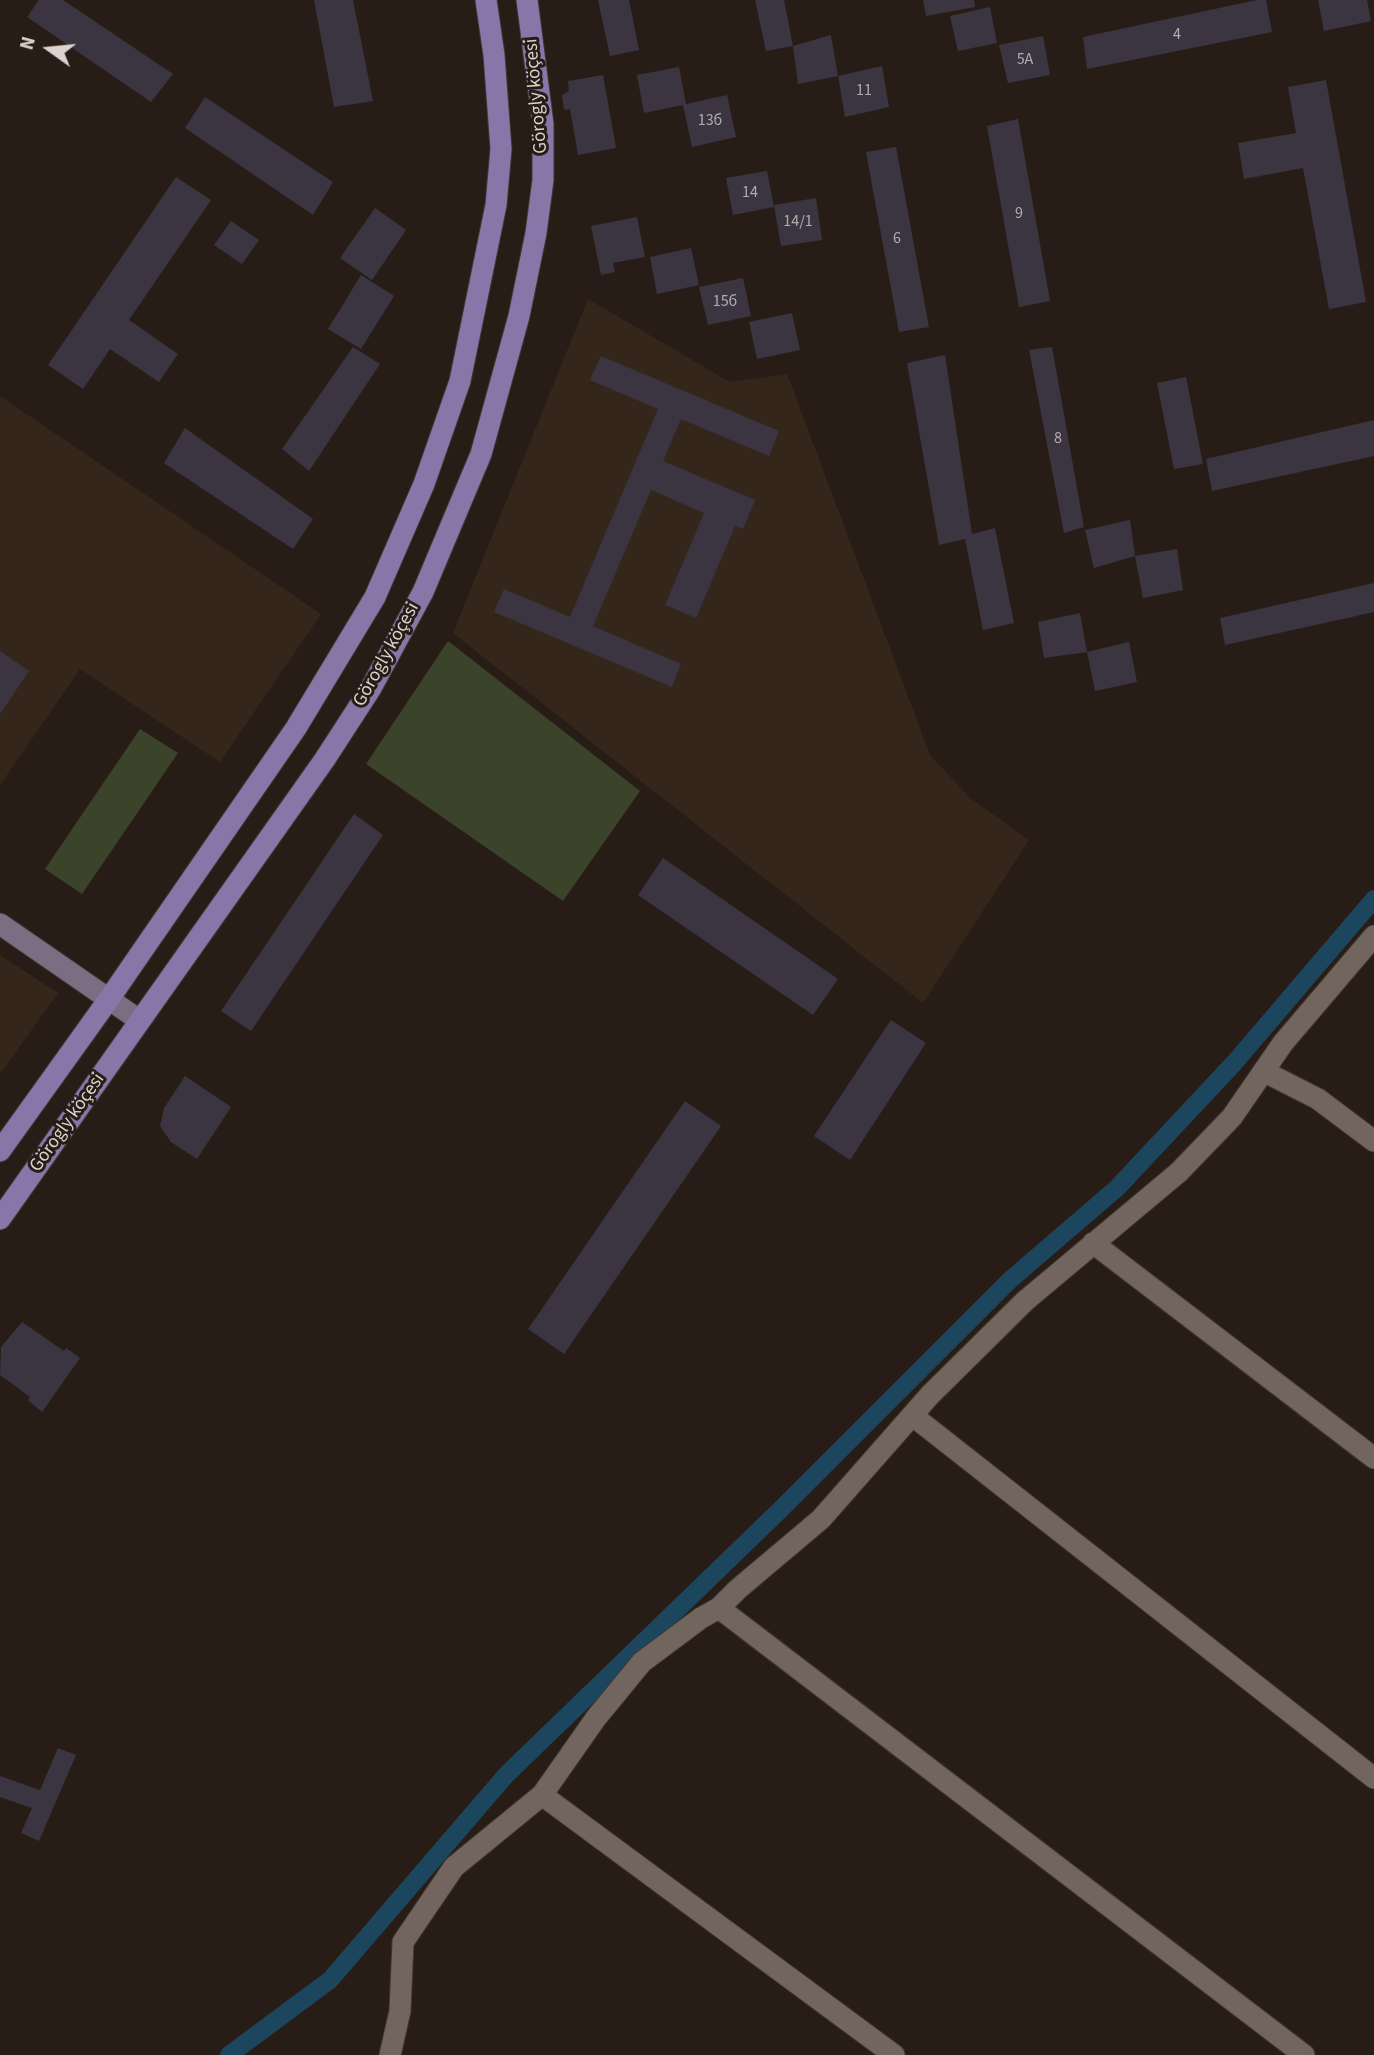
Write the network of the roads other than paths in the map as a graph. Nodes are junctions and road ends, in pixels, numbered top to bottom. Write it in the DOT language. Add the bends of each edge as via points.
graph roads {
  1 [pos="486,0"];
  2 [pos="527,0"];
  3 [pos="0,924"];
  4 [pos="1374,936"];
  5 [pos="109,999"];
  6 [pos="139,1020"];
  7 [pos="1265,1072"];
  8 [pos="1374,1141"];
  9 [pos="0,1151"];
  10 [pos="0,1219"];
  11 [pos="1093,1243"];
  12 [pos="912,1416"];
  13 [pos="1374,1458"];
  14 [pos="719,1608"];
  15 [pos="1374,1778"];
  16 [pos="542,1795"];
  17 [pos="390,2055"];
  18 [pos="894,2055"];
  19 [pos="1304,2055"];
  1 -- 5 [label="main road, Görogly köçesi" via="501,149 496,205 460,381 424,484 375,597 296,728"];
  2 -- 6 [label="main road, Görogly köçesi" via="543,124 543,180 519,316 481,454 423,592 371,688"];
  3 -- 5 [label="street"];
  4 -- 7 [label="street" via="1283,1043"];
  5 -- 6 [label="street"];
  5 -- 9 [label="main road, Görogly köçesi"];
  6 -- 10 [label="main road, Görogly köçesi"];
  7 -- 8 [label="street" via="1318,1099"];
  7 -- 11 [label="street" via="1233,1117 1179,1172"];
  11 -- 12 [label="street" via="1025,1301"];
  11 -- 13 [label="street"];
  12 -- 14 [label="street" via="821,1519"];
  12 -- 15 [label="street"];
  14 -- 16 [label="street" via="642,1662"];
  14 -- 19 [label="street"];
  16 -- 17 [label="street" via="453,1867 403,1942 400,2011"];
  16 -- 18 [label="street"];
}
